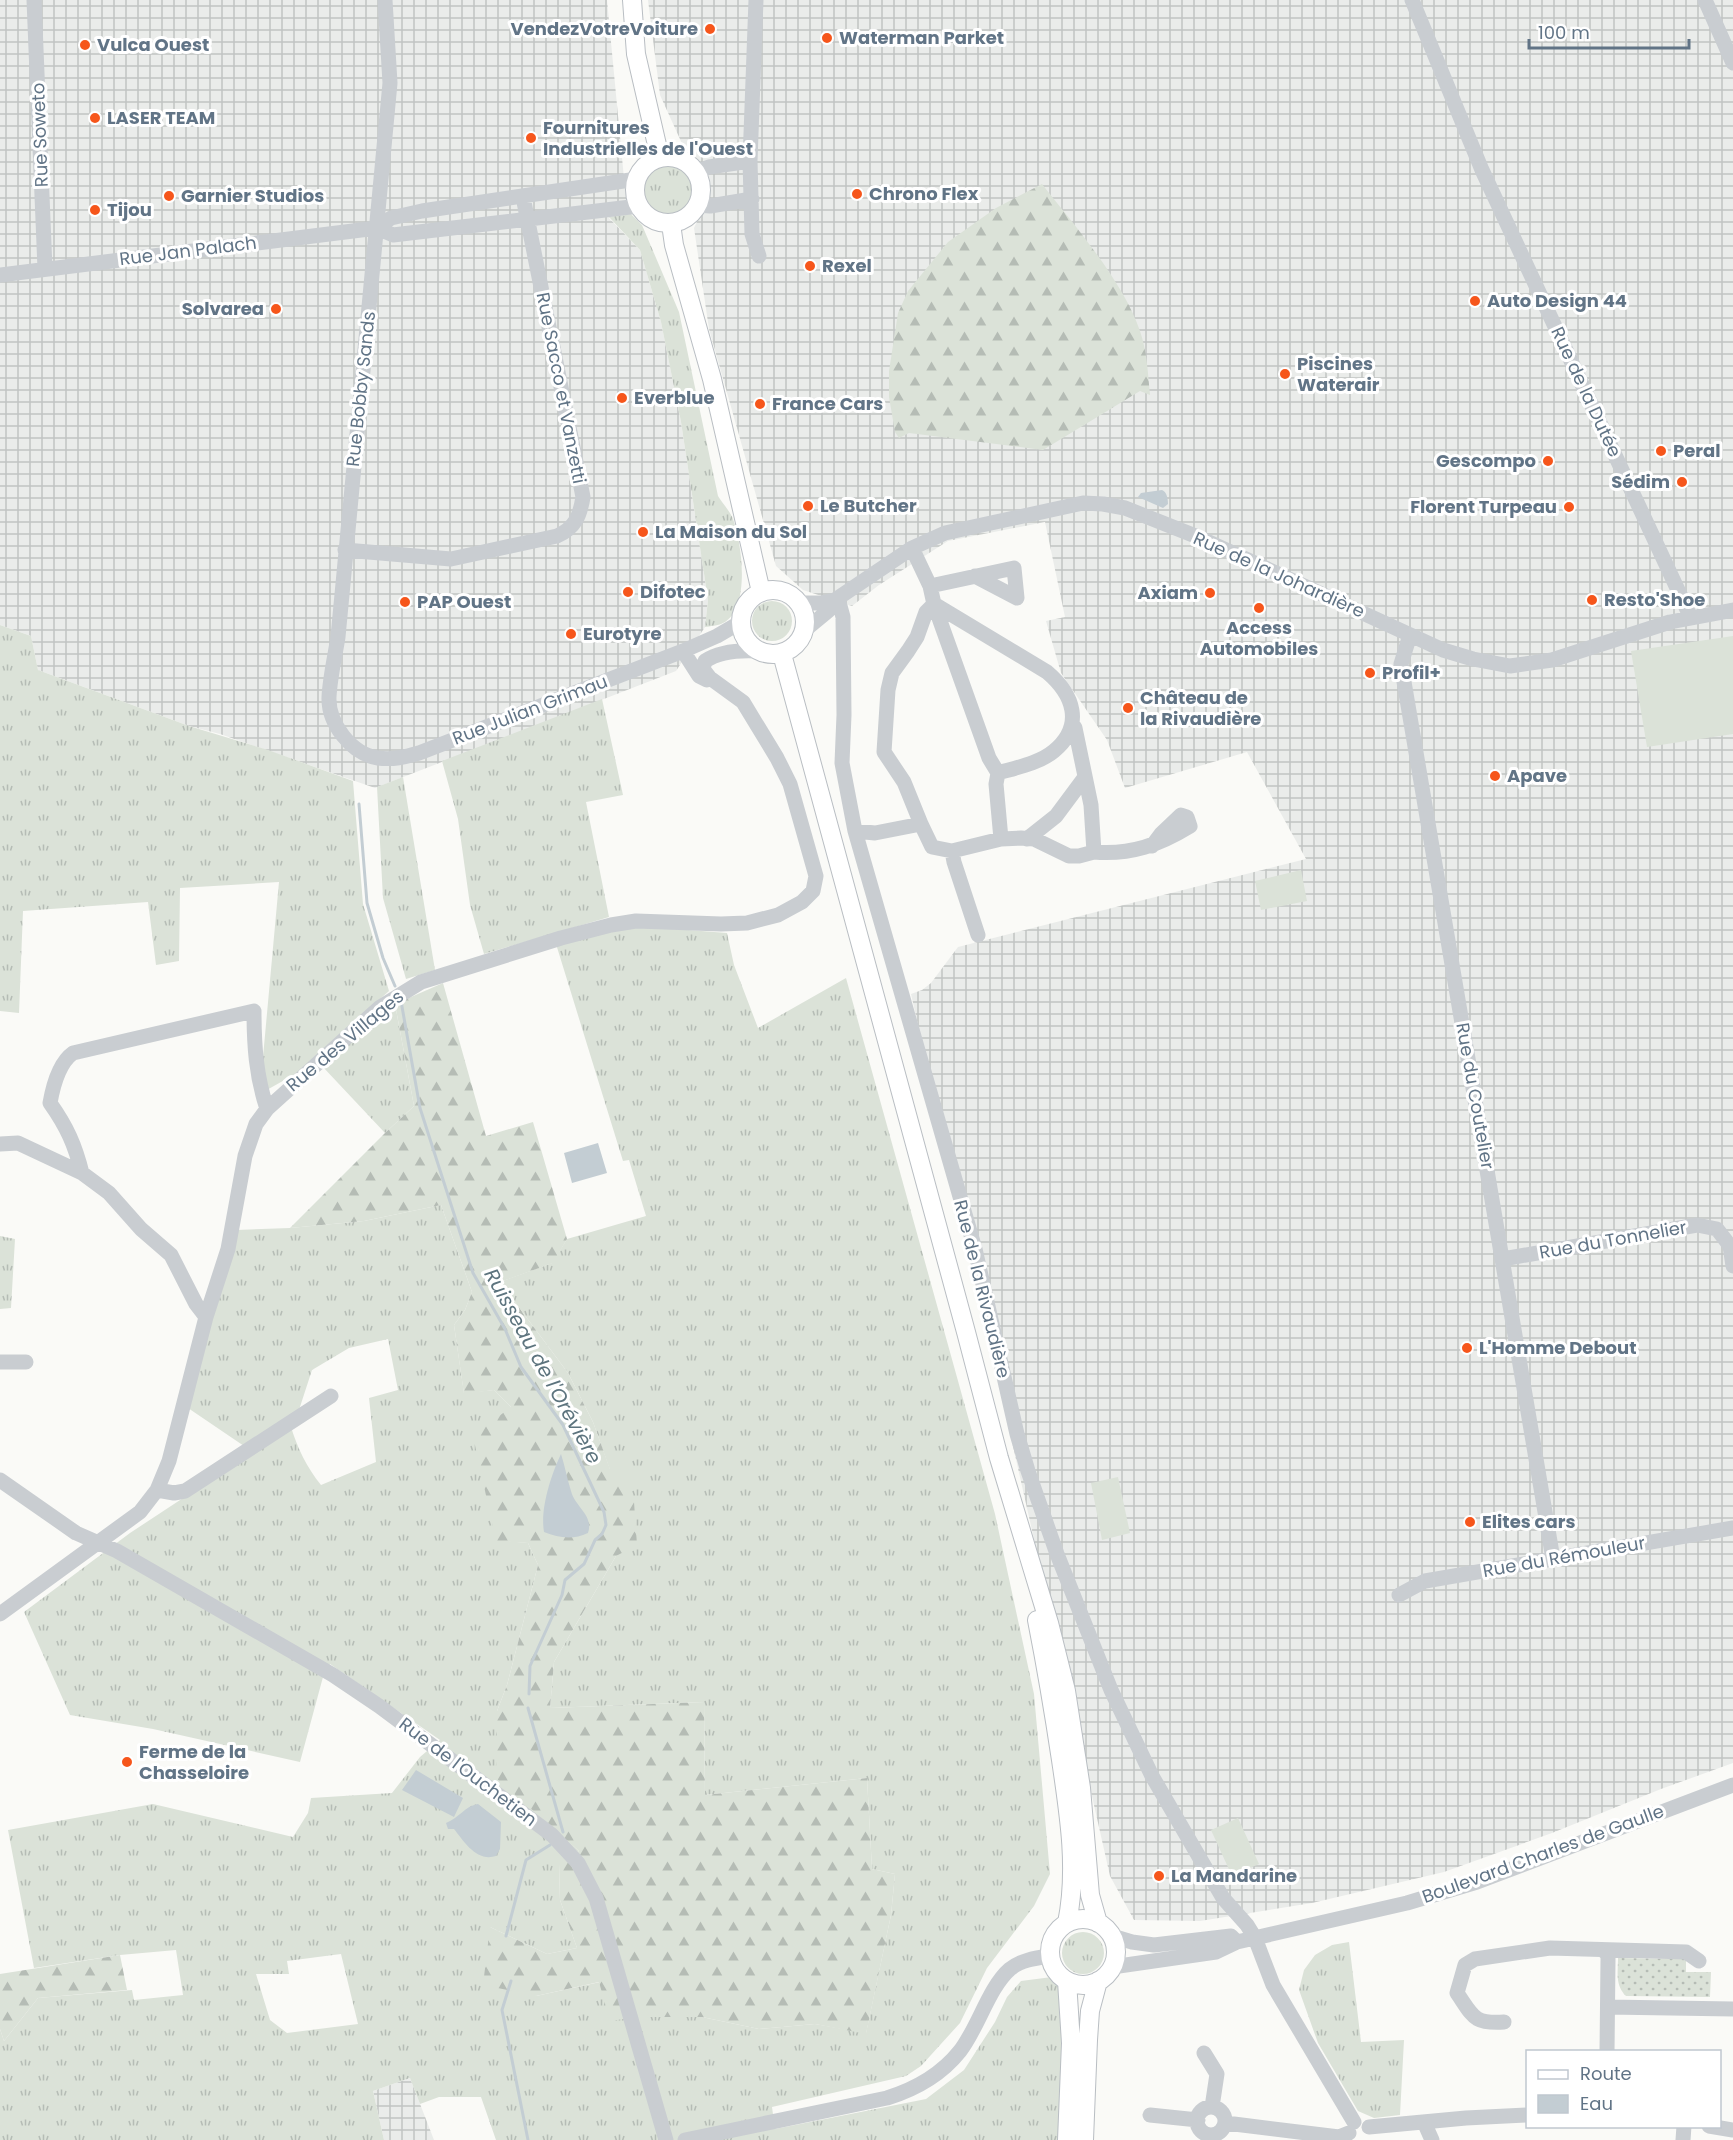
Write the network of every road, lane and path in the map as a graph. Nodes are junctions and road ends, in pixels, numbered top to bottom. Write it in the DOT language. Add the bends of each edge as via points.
graph roads {
  1 [pos="34,0"];
  2 [pos="385,0"];
  3 [pos="632,0"];
  4 [pos="756,0"];
  5 [pos="1412,0"];
  6 [pos="1705,0"];
  7 [pos="1733,63"];
  8 [pos="660,158"];
  9 [pos="750,161"];
  10 [pos="696,172"];
  11 [pos="637,179"];
  12 [pos="524,197"];
  13 [pos="752,199"];
  14 [pos="698,205"];
  15 [pos="639,206"];
  16 [pos="527,220"];
  17 [pos="671,224"];
  18 [pos="377,228"];
  19 [pos="759,256"];
  20 [pos="45,269"];
  21 [pos="0,275"];
  22 [pos="912,548"];
  23 [pos="345,550"];
  24 [pos="975,576"];
  25 [pos="930,586"];
  26 [pos="761,592"];
  27 [pos="835,600"];
  28 [pos="800,603"];
  29 [pos="934,604"];
  30 [pos="1733,610"];
  31 [pos="1691,618"];
  32 [pos="741,622"];
  33 [pos="805,630"];
  34 [pos="1410,635"];
  35 [pos="752,646"];
  36 [pos="683,651"];
  37 [pos="782,654"];
  38 [pos="721,686"];
  39 [pos="1073,725"];
  40 [pos="375,758"];
  41 [pos="998,773"];
  42 [pos="1085,777"];
  43 [pos="921,824"];
  44 [pos="855,831"];
  45 [pos="1001,839"];
  46 [pos="1027,839"];
  47 [pos="1152,846"];
  48 [pos="952,851"];
  49 [pos="1094,852"];
  50 [pos="978,935"];
  51 [pos="267,1109"];
  52 [pos="0,1144"];
  53 [pos="82,1173"];
  54 [pos="1503,1259"];
  55 [pos="1733,1266"];
  56 [pos="206,1317"];
  57 [pos="0,1362"];
  58 [pos="26,1362"];
  59 [pos="331,1396"];
  60 [pos="0,1480"];
  61 [pos="157,1490"];
  62 [pos="1014,1507"];
  63 [pos="1733,1528"];
  64 [pos="100,1543"];
  65 [pos="1553,1559"];
  66 [pos="1399,1595"];
  67 [pos="0,1614"];
  68 [pos="1733,1785"];
  69 [pos="1067,1923"];
  70 [pos="1098,1923"];
  71 [pos="1112,1936"];
  72 [pos="1256,1938"];
  73 [pos="1237,1942"];
  74 [pos="1604,1951"];
  75 [pos="1049,1956"];
  76 [pos="1699,1961"];
  77 [pos="1112,1967"];
  78 [pos="1067,1981"];
  79 [pos="1098,1981"];
  80 [pos="1608,2007"];
  81 [pos="1733,2009"];
  82 [pos="1503,2022"];
  83 [pos="1607,2050"];
  84 [pos="1204,2053"];
  85 [pos="1212,2107"];
  86 [pos="1150,2115"];
  87 [pos="1526,2115"];
  88 [pos="1198,2120"];
  89 [pos="1424,2122"];
  90 [pos="1226,2123"];
  91 [pos="1717,2128"];
  92 [pos="1733,2130"];
  93 [pos="1352,2132"];
  94 [pos="1367,2134"];
  95 [pos="1209,2138"];
  96 [pos="666,2140"];
  97 [pos="685,2140"];
  98 [pos="1067,2140"];
  99 [pos="1084,2140"];
  100 [pos="1432,2140"];
  1 -- 20 [label="street, Rue Soweto"];
  2 -- 18 [label="street, Rue Bobby Sands" via="390,83"];
  3 -- 8 [label="main road" via="636,54"];
  4 -- 9 [label="street"];
  5 -- 31 [label="street, Rue de la Dutée" via="1482,170"];
  6 -- 7 [label="street"];
  8 -- 10 [label="main road" via="680,159"];
  8 -- 11 [label="main road" via="643,168"];
  9 -- 10 [label="street"];
  9 -- 13 [label="street"];
  10 -- 14 [label="main road" via="701,188"];
  11 -- 12 [label="street, Rue Jan Palach"];
  11 -- 15 [label="main road" via="635,193"];
  12 -- 16 [label="street, Rue Sacco et Vanzetti"];
  12 -- 18 [label="street, Rue Jan Palach" via="422,211 391,218"];
  13 -- 14 [label="street"];
  13 -- 19 [label="street" via="752,234"];
  14 -- 17 [label="main road" via="687,218"];
  15 -- 16 [label="street, Rue Jan Palach"];
  15 -- 17 [label="main road" via="655,221"];
  16 -- 18 [label="street, Rue Jan Palach" via="393,236"];
  16 -- 23 [label="street, Rue Sacco et Vanzetti" via="583,497 575,523 557,536 451,559"];
  17 -- 26 [label="main road"];
  18 -- 20 [label="street, Rue Jan Palach"];
  18 -- 23 [label="street, Rue Bobby Sands"];
  20 -- 21 [label="street, Rue Jan Palach"];
  22 -- 25 [label="street"];
  22 -- 27 [label="street, Rue de la Johardière"];
  22 -- 34 [label="street, Rue de la Johardière" via="945,533 1083,503 1125,508 1198,537"];
  23 -- 40 [label="street, Rue Bobby Sands" via="329,699 336,726 353,746"];
  24 -- 25 [label="street"];
  25 -- 29 [label="street"];
  26 -- 28 [label="main road" via="785,592"];
  26 -- 32 [label="main road" via="747,603"];
  27 -- 28 [label="street, Rue de la Johardière"];
  27 -- 33 [label="street, Rue de la Johardière"];
  27 -- 44 [label="street, Rue de la Rivaudière" via="843,617 843,763"];
  28 -- 33 [label="main road"];
  29 -- 39 [label="street" via="1059,682 1067,694"];
  29 -- 41 [label="street" via="989,758"];
  29 -- 43 [label="street" via="892,673 884,752 904,782"];
  30 -- 31 [label="street, Rue de la Johardière"];
  31 -- 34 [label="street, Rue de la Johardière" via="1552,660 1510,666 1443,650"];
  32 -- 35 [label="main road"];
  32 -- 36 [label="street, Rue Julian Grimau"];
  33 -- 37 [label="main road" via="799,643"];
  34 -- 54 [label="street, Rue du Coutelier" via="1401,664"];
  35 -- 36 [label="street, Rue Julian Grimau"];
  35 -- 37 [label="main road" via="769,655"];
  35 -- 38 [label="street" via="705,661 703,669"];
  36 -- 38 [label="street" via="699,676"];
  36 -- 40 [label="street, Rue Julian Grimau" via="419,753 396,759"];
  37 -- 62 [label="main road"];
  38 -- 51 [label="street, Rue des Villages" via="743,702 790,784 816,876 813,891 802,902 778,915 747,923 636,921 611,925 428,979 379,1008"];
  39 -- 41 [label="street" via="1054,751"];
  39 -- 42 [label="street"];
  41 -- 45 [label="street"];
  42 -- 46 [label="street" via="1056,816"];
  42 -- 49 [label="street"];
  43 -- 44 [label="street" via="875,833"];
  43 -- 48 [label="street" via="932,847"];
  44 -- 72 [label="street, Rue de la Rivaudière" via="975,1249 1015,1424 1047,1527 1111,1690 1152,1776 1223,1898"];
  45 -- 46 [label="street"];
  45 -- 48 [label="street"];
  46 -- 49 [label="street" via="1069,856"];
  47 -- 49 [label="street" via="1122,853"];
  48 -- 50 [label="street"];
  51 -- 53 [label="street" via="254,1050 254,1011 73,1053 65,1059 50,1103 74,1143"];
  51 -- 56 [label="street, Rue des Villages" via="256,1124 245,1156 228,1248"];
  52 -- 53 [label="street" via="18,1143"];
  53 -- 56 [label="street" via="109,1193 171,1255"];
  54 -- 55 [label="street, Rue du Tonnelier" via="1697,1225 1717,1229 1730,1246"];
  54 -- 65 [label="street, Rue du Coutelier"];
  56 -- 61 [label="street, Rue des Villages" via="169,1461"];
  57 -- 58 [label="street"];
  59 -- 61 [label="street" via="185,1491"];
  60 -- 64 [label="street, Rue de l'Ouchetien" via="76,1533"];
  61 -- 64 [label="street, Rue des Villages" via="140,1512"];
  62 -- 69 [label="main road" via="1065,1787 1072,1892"];
  62 -- 70 [label="main road" via="1066,1691 1081,1788 1090,1896"];
  63 -- 65 [label="street, Rue du Rémouleur"];
  64 -- 67 [label="street, Rue des Villages"];
  64 -- 96 [label="street, Rue de l'Ouchetien" via="333,1674 552,1835 578,1863 596,1898"];
  65 -- 66 [label="street, Rue du Rémouleur" via="1425,1581"];
  68 -- 72 [label="street, Boulevard Charles de Gaulle" via="1477,1882 1407,1903"];
  69 -- 70 [label="main road" via="1082,1919"];
  69 -- 75 [label="main road" via="1056,1933"];
  70 -- 71 [label="main road"];
  71 -- 73 [label="street" via="1145,1945 1231,1936"];
  71 -- 77 [label="main road" via="1116,1957"];
  72 -- 73 [label="street, Boulevard Charles de Gaulle"];
  72 -- 93 [label="street" via="1273,1985"];
  73 -- 77 [label="street" via="1216,1952"];
  74 -- 76 [label="street" via="1686,1952"];
  74 -- 80 [label="street" via="1608,1960"];
  74 -- 82 [label="street" via="1550,1948 1475,1959 1465,1965 1457,1993 1478,2020"];
  75 -- 78 [label="main road" via="1057,1973"];
  75 -- 97 [label="street" via="1022,1962 1009,1970 959,2052 936,2075 916,2087 887,2098"];
  77 -- 79 [label="main road"];
  78 -- 79 [label="main road" via="1083,1986"];
  78 -- 98 [label="main road" via="1071,2043"];
  79 -- 99 [label="main road" via="1090,2011"];
  80 -- 81 [label="street"];
  80 -- 83 [label="street"];
  84 -- 85 [label="street" via="1217,2074"];
  85 -- 88 [label="street" via="1203,2110"];
  85 -- 90 [label="street" via="1223,2113"];
  86 -- 88 [label="street"];
  87 -- 89 [label="street"];
  88 -- 95 [label="street" via="1200,2130"];
  89 -- 94 [label="street"];
  89 -- 100 [label="street"];
  90 -- 93 [label="street" via="1340,2137"];
  90 -- 95 [label="street"];
  91 -- 92 [label="street"];
  93 -- 94 [label="street" via="1362,2121"];
}
